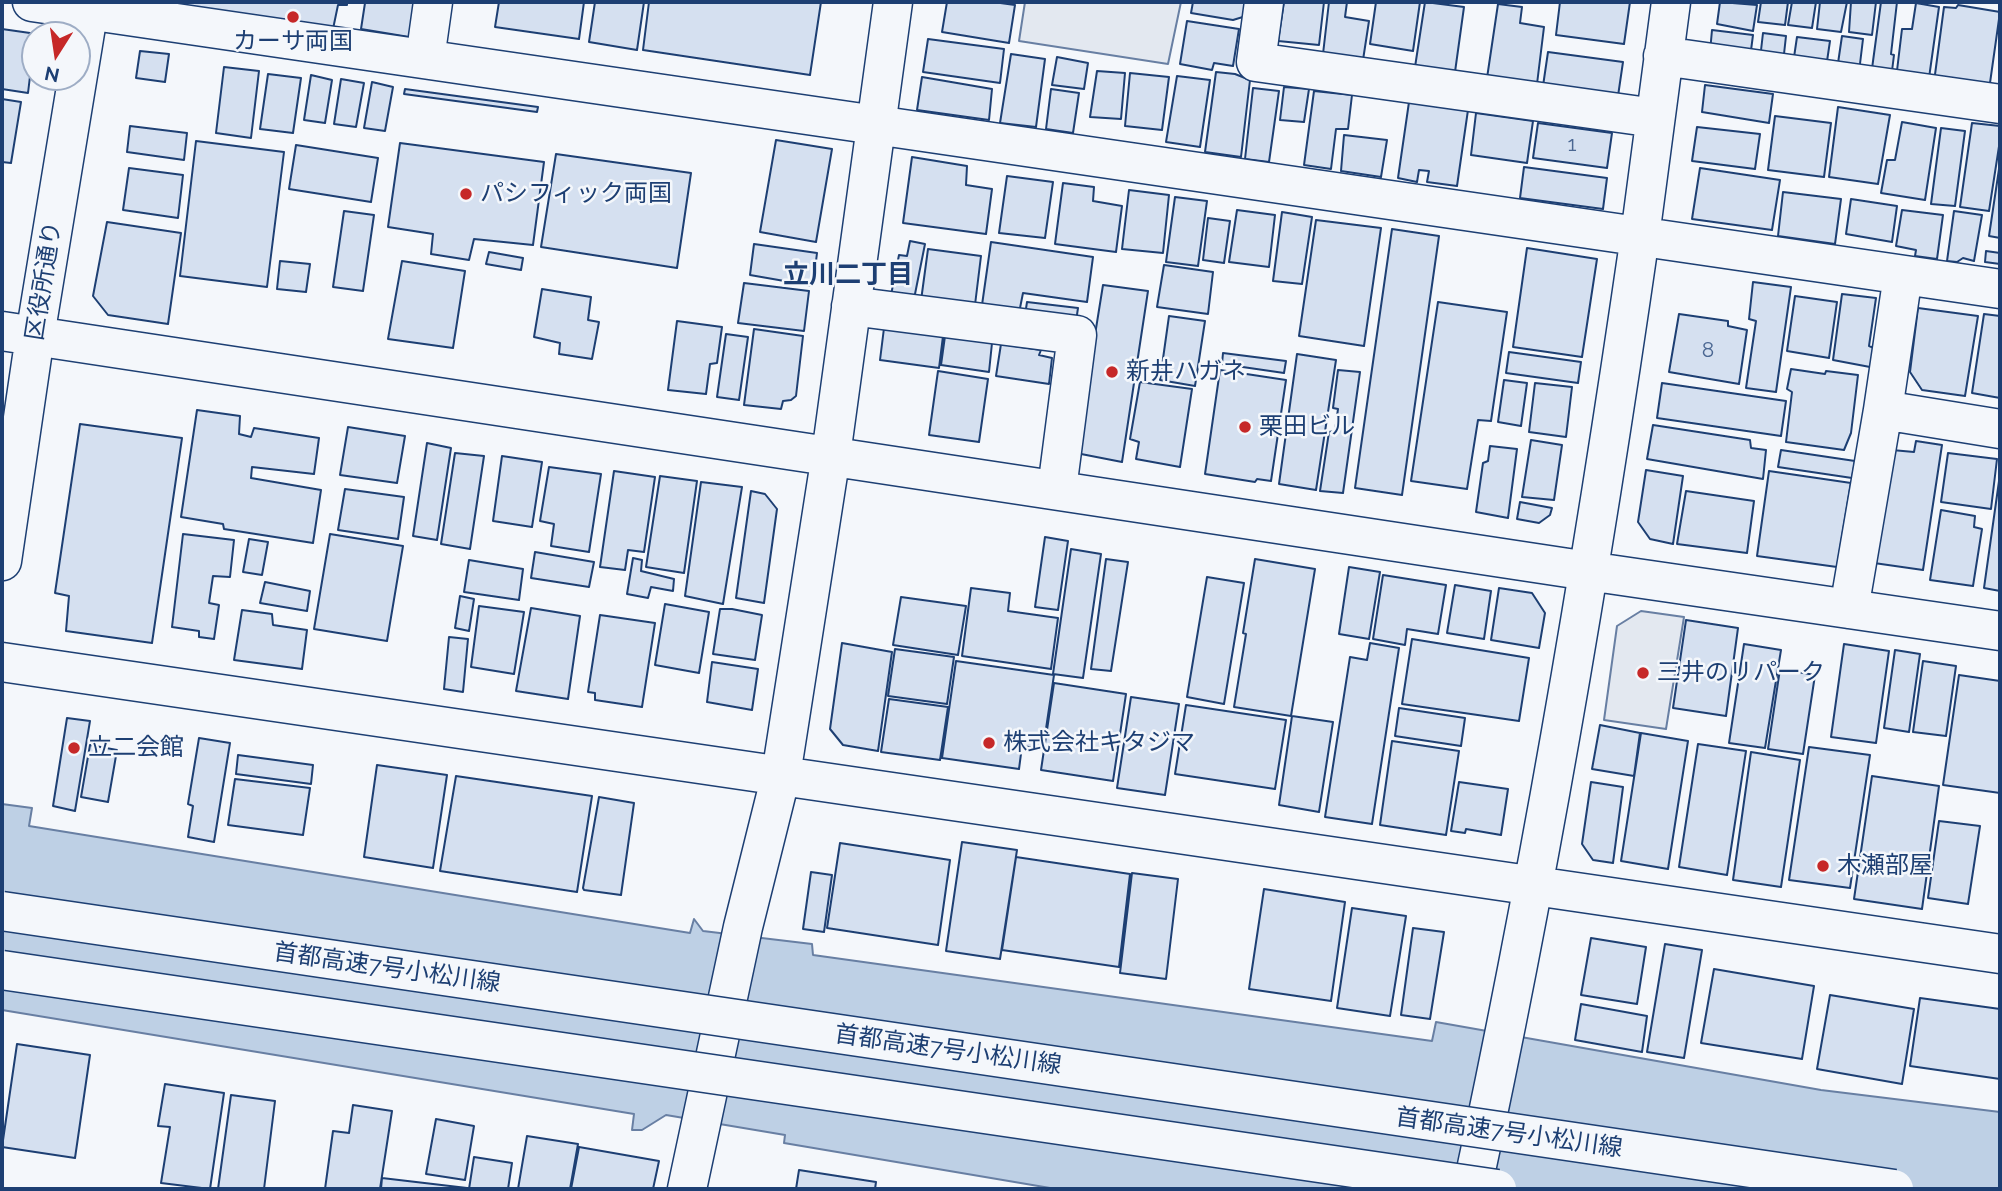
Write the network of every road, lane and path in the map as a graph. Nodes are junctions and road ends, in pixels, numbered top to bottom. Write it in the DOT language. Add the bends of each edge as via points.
graph roads {
  1 [pos="32,2"];
  2 [pos="433,2"];
  3 [pos="893,2"];
  4 [pos="1265,2"];
  5 [pos="1671,2"];
  6 [pos="89,6"];
  7 [pos="1663,56"];
  8 [pos="425,59"];
  9 [pos="2000,104"];
  10 [pos="1655,118"];
  11 [pos="877,125"];
  12 [pos="1640,236"];
  13 [pos="1903,275"];
  14 [pos="2000,289"];
  15 [pos="851,306"];
  16 [pos="18,334"];
  17 [pos="1883,410"];
  18 [pos="2000,429"];
  19 [pos="831,455"];
  20 [pos="1057,489"];
  21 [pos="2,561"];
  22 [pos="1588,571"];
  23 [pos="1849,609"];
  24 [pos="2000,631"];
  25 [pos="2,662"];
  26 [pos="781,775"];
  27 [pos="1532,885"];
  28 [pos="2,911"];
  29 [pos="2000,954"];
  30 [pos="2,970"];
  31 [pos="687,1189"];
  32 [pos="1472,1189"];
  33 [pos="1497,1189"];
  34 [pos="1894,1189"];
  1 -- 6 [label="main road"];
  2 -- 8 [label="main road"];
  3 -- 11 [label="main road"];
  4 -- 10 [label="main road" via="1256,62"];
  5 -- 7 [label="main road"];
  6 -- 8 [label="main road"];
  6 -- 16 [label="main road, 区役所通り"];
  7 -- 9 [label="main road"];
  7 -- 10 [label="main road"];
  8 -- 11 [label="main road"];
  10 -- 12 [label="main road"];
  11 -- 12 [label="main road"];
  11 -- 15 [label="main road"];
  12 -- 13 [label="main road"];
  12 -- 22 [label="main road"];
  13 -- 14 [label="main road"];
  13 -- 17 [label="main road"];
  15 -- 19 [label="main road"];
  15 -- 20 [label="main road" via="1077,335"];
  16 -- 19 [label="main road"];
  16 -- 21 [label="main road, 区役所通り"];
  17 -- 18 [label="main road"];
  17 -- 23 [label="main road"];
  19 -- 20 [label="main road"];
  19 -- 26 [label="main road"];
  20 -- 22 [label="main road"];
  22 -- 23 [label="main road"];
  22 -- 27 [label="main road"];
  23 -- 24 [label="main road"];
  25 -- 26 [label="main road"];
  26 -- 27 [label="main road"];
  26 -- 31 [label="main road, bridge"];
  27 -- 29 [label="main road"];
  27 -- 32 [label="main road, bridge"];
  28 -- 34 [label="main road, 首都高速7号小松川線, bridge"];
  30 -- 33 [label="main road, bridge"];
}
